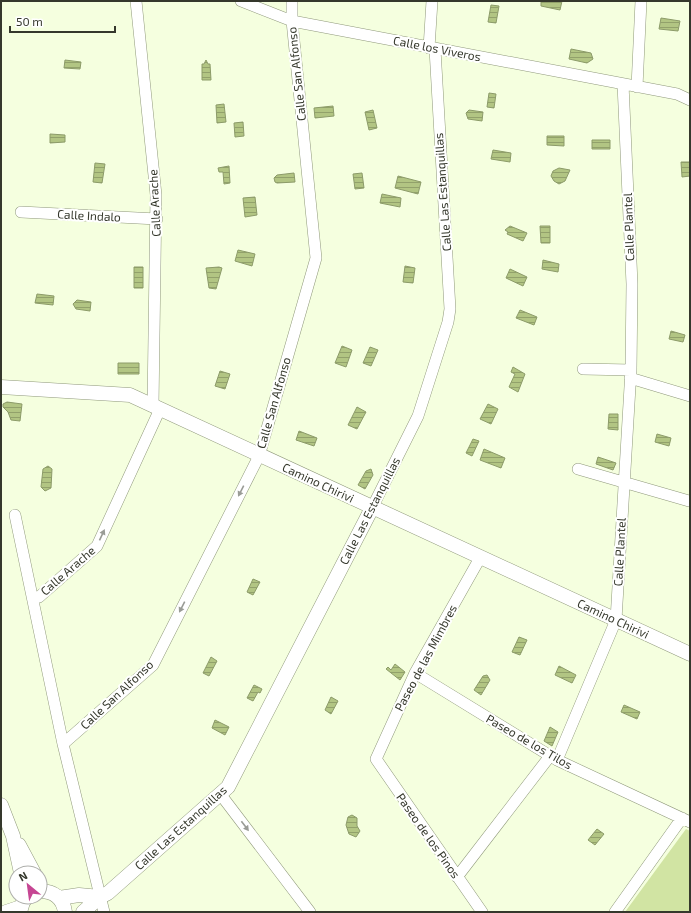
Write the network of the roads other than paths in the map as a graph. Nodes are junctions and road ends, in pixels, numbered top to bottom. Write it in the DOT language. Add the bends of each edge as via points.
graph roads {
  1 [pos="136,1"];
  2 [pos="241,1"];
  3 [pos="292,1"];
  4 [pos="432,1"];
  5 [pos="641,1"];
  6 [pos="292,21"];
  7 [pos="432,49"];
  8 [pos="623,84"];
  9 [pos="637,87"];
  10 [pos="690,100"];
  11 [pos="21,212"];
  12 [pos="157,219"];
  13 [pos="583,369"];
  14 [pos="630,374"];
  15 [pos="1,387"];
  16 [pos="690,396"];
  17 [pos="156,408"];
  18 [pos="259,456"];
  19 [pos="578,469"];
  20 [pos="624,484"];
  21 [pos="689,502"];
  22 [pos="372,508"];
  23 [pos="15,514"];
  24 [pos="480,558"];
  25 [pos="33,598"];
  26 [pos="616,620"];
  27 [pos="690,654"];
  28 [pos="415,673"];
  29 [pos="63,744"];
  30 [pos="553,758"];
  31 [pos="376,759"];
  32 [pos="221,795"];
  33 [pos="1,805"];
  34 [pos="686,820"];
  35 [pos="13,836"];
  36 [pos="19,865"];
  37 [pos="29,865"];
  38 [pos="457,877"];
  39 [pos="48,891"];
  40 [pos="48,893"];
  41 [pos="100,897"];
  42 [pos="19,905"];
  43 [pos="6,912"];
  44 [pos="65,912"];
  45 [pos="83,912"];
  46 [pos="104,912"];
  47 [pos="310,912"];
  48 [pos="482,912"];
  49 [pos="615,912"];
  1 -- 12 [label="street, Calle Arache"];
  2 -- 6 [label="street, Calle los Viveros"];
  3 -- 6 [label="street, Calle San Alfonso"];
  4 -- 7 [label="street, Calle Las Estanquillas"];
  5 -- 9 [label="street"];
  6 -- 7 [label="street, Calle los Viveros"];
  6 -- 18 [label="street, Calle San Alfonso" via="316,258"];
  7 -- 8 [label="street, Calle los Viveros"];
  7 -- 22 [label="street, Calle Las Estanquillas" via="450,309 418,416"];
  8 -- 9 [label="street, Calle los Viveros"];
  8 -- 14 [label="street, Calle Plantel" via="632,284"];
  9 -- 10 [label="street, Calle los Viveros" via="677,94"];
  11 -- 12 [label="street, Calle Indalo"];
  12 -- 17 [label="street, Calle Arache"];
  13 -- 14 [label="street"];
  14 -- 16 [label="street"];
  14 -- 20 [label="street, Calle Plantel"];
  15 -- 17 [label="street, Camino Chirivi" via="130,395"];
  17 -- 18 [label="street, Camino Chirivi"];
  25 -- 17 [label="street, Calle Arache, one-way" via="39,597 97,546"];
  18 -- 22 [label="street, Camino Chirivi"];
  18 -- 29 [label="street, Calle San Alfonso, one-way" via="153,665"];
  19 -- 20 [label="street"];
  20 -- 21 [label="street"];
  20 -- 26 [label="street, Calle Plantel"];
  22 -- 24 [label="street, Camino Chirivi"];
  22 -- 32 [label="street, Calle Las Estanquillas" via="232,780"];
  23 -- 25 [label="street"];
  24 -- 26 [label="street, Camino Chirivi"];
  24 -- 28 [label="street, Paseo de las Mimbres"];
  25 -- 29 [label="street"];
  26 -- 27 [label="street, Camino Chirivi"];
  26 -- 30 [label="street, Calle Plantel"];
  28 -- 30 [label="street, Paseo de los Tilos"];
  28 -- 31 [label="street, Paseo de las Mimbres"];
  29 -- 41 [label="street"];
  30 -- 34 [label="street, Paseo de los Tilos"];
  30 -- 38 [label="street, Calle Plantel"];
  31 -- 38 [label="street, Paseo de los Pinos"];
  32 -- 41 [label="street, Calle Las Estanquillas" via="108,893"];
  32 -- 47 [label="street, one-way"];
  33 -- 35 [label="street"];
  34 -- 49 [label="street"];
  35 -- 36 [label="street"];
  35 -- 37 [label="street"];
  38 -- 48 [label="street, Paseo de los Pinos"];
  39 -- 41 [label="street"];
  40 -- 44 [label="street"];
  41 -- 45 [label="street, Calle Las Estanquillas"];
  41 -- 46 [label="street"];
  42 -- 43 [label="street"];
}
